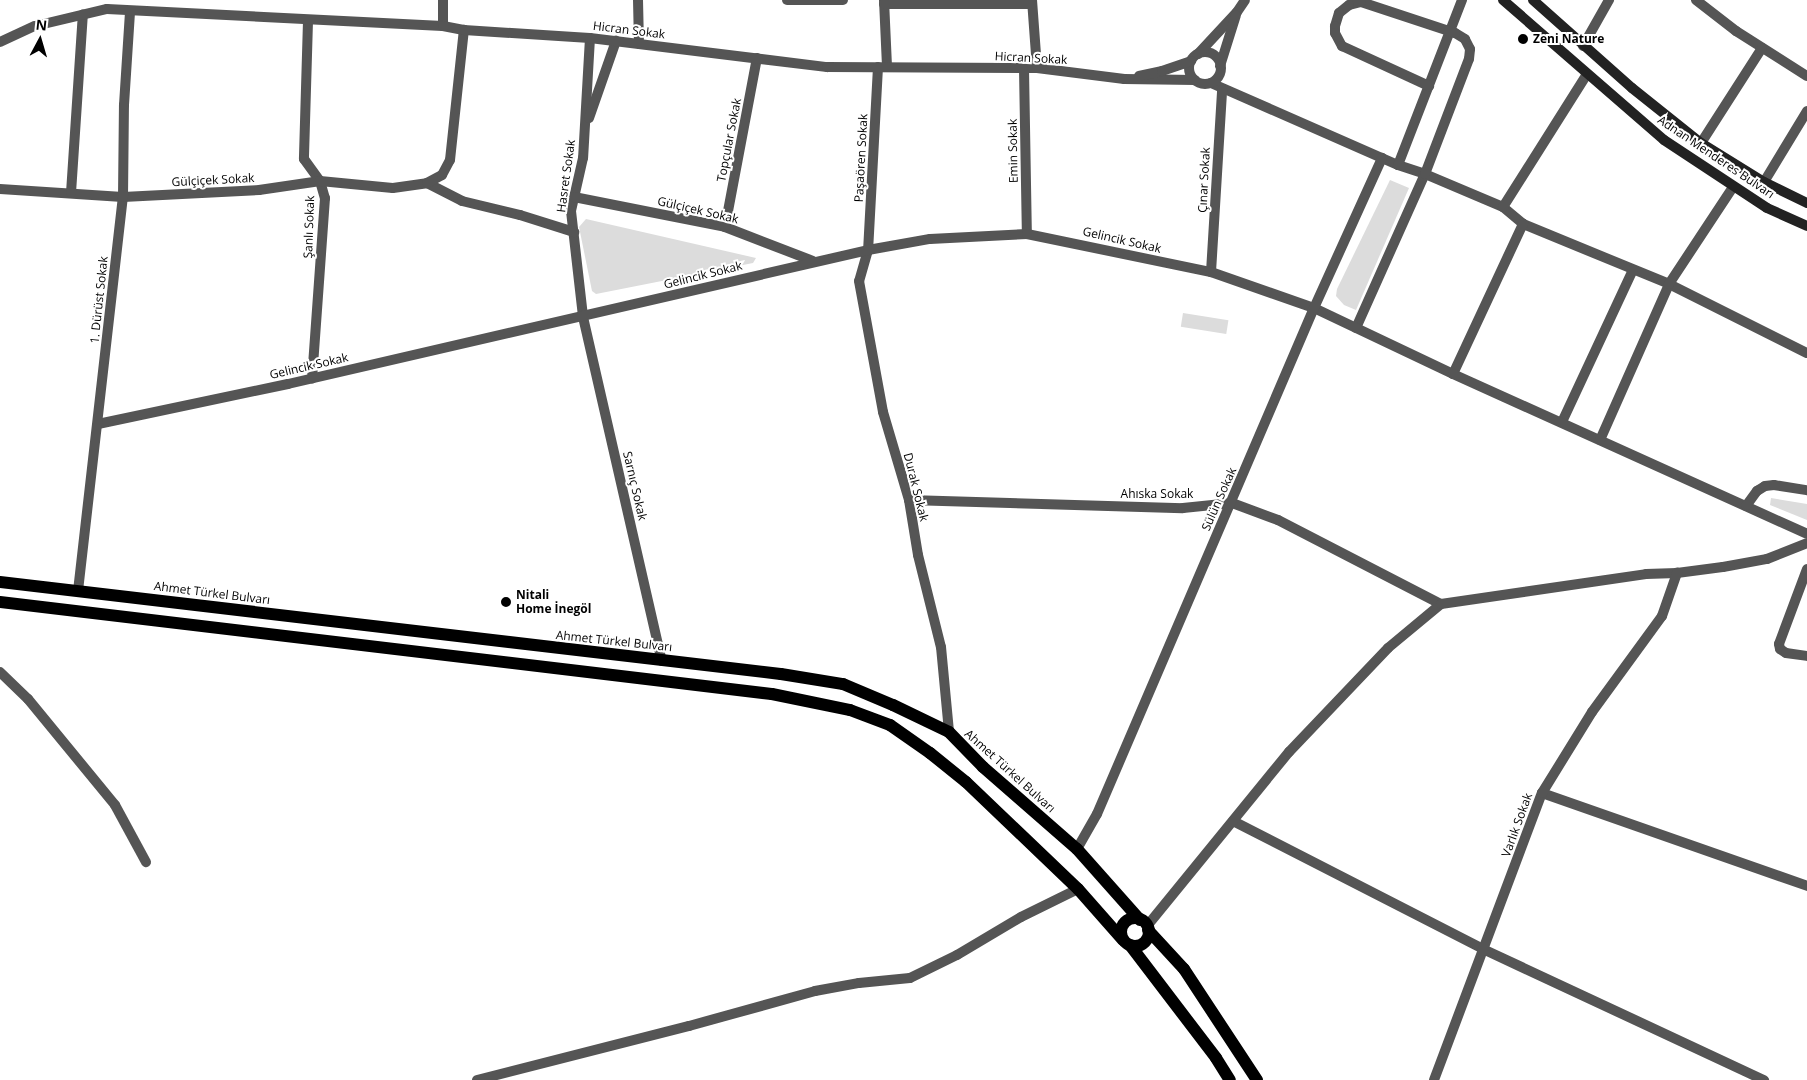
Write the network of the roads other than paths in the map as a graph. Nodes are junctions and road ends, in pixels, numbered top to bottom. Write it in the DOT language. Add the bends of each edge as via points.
graph roads {
  1 [pos="443,0"];
  2 [pos="638,0"];
  3 [pos="787,0"];
  4 [pos="843,0"];
  5 [pos="1245,0"];
  6 [pos="1462,0"];
  7 [pos="1503,0"];
  8 [pos="1533,0"];
  9 [pos="1609,0"];
  10 [pos="1696,0"];
  11 [pos="884,2"];
  12 [pos="1032,2"];
  13 [pos="110,5"];
  14 [pos="130,11"];
  15 [pos="1237,12"];
  16 [pos="83,14"];
  17 [pos="308,21"];
  18 [pos="443,26"];
  19 [pos="464,30"];
  20 [pos="1451,31"];
  21 [pos="590,38"];
  22 [pos="616,41"];
  23 [pos="0,42"];
  24 [pos="639,44"];
  25 [pos="1583,46"];
  26 [pos="1762,48"];
  27 [pos="1194,57"];
  28 [pos="757,58"];
  29 [pos="1220,66"];
  30 [pos="883,67"];
  31 [pos="1024,68"];
  32 [pos="1036,68"];
  33 [pos="1588,74"];
  34 [pos="1807,76"];
  35 [pos="1124,79"];
  36 [pos="1195,80"];
  37 [pos="1210,83"];
  38 [pos="1429,86"];
  39 [pos="1222,90"];
  40 [pos="1807,111"];
  41 [pos="585,128"];
  42 [pos="1701,142"];
  43 [pos="1382,158"];
  44 [pos="1398,165"];
  45 [pos="1425,174"];
  46 [pos="320,181"];
  47 [pos="1764,182"];
  48 [pos="427,183"];
  49 [pos="1733,187"];
  50 [pos="0,188"];
  51 [pos="71,193"];
  52 [pos="123,197"];
  53 [pos="574,197"];
  54 [pos="1807,203"];
  55 [pos="1502,207"];
  56 [pos="1523,224"];
  57 [pos="1807,226"];
  58 [pos="725,227"];
  59 [pos="574,232"];
  60 [pos="1027,234"];
  61 [pos="868,250"];
  62 [pos="813,261"];
  63 [pos="1633,270"];
  64 [pos="1212,272"];
  65 [pos="1669,284"];
  66 [pos="1314,308"];
  67 [pos="583,317"];
  68 [pos="1356,328"];
  69 [pos="1807,353"];
  70 [pos="1453,374"];
  71 [pos="312,379"];
  72 [pos="1562,422"];
  73 [pos="98,424"];
  74 [pos="1600,440"];
  75 [pos="1807,490"];
  76 [pos="909,500"];
  77 [pos="1232,502"];
  78 [pos="1746,506"];
  79 [pos="1807,534"];
  80 [pos="1807,543"];
  81 [pos="1807,569"];
  82 [pos="1677,573"];
  83 [pos="0,582"];
  84 [pos="78,591"];
  85 [pos="0,602"];
  86 [pos="1441,604"];
  87 [pos="1807,656"];
  88 [pos="662,661"];
  89 [pos="0,672"];
  90 [pos="949,732"];
  91 [pos="1542,793"];
  92 [pos="1233,821"];
  93 [pos="1077,848"];
  94 [pos="146,862"];
  95 [pos="1807,886"];
  96 [pos="1078,889"];
  97 [pos="1145,925"];
  98 [pos="1127,943"];
  99 [pos="1485,950"];
  100 [pos="477,1080"];
  101 [pos="1230,1080"];
  102 [pos="1257,1080"];
  103 [pos="1434,1080"];
  104 [pos="1764,1080"];
  1 -- 18 [label="street"];
  2 -- 24 [label="street"];
  3 -- 4 [label="street"];
  5 -- 15 [label="street"];
  6 -- 20 [label="street"];
  7 -- 33 [label="main road, Adnan Menderes Bulvarı"];
  8 -- 25 [label="main road, Adnan Menderes Bulvarı"];
  9 -- 25 [label="street"];
  10 -- 26 [label="street"];
  11 -- 12 [label="street"];
  11 -- 30 [label="street, Paşaören Sokak"];
  12 -- 32 [label="street"];
  13 -- 14 [label="street, Hicran Sokak"];
  13 -- 16 [label="street, Hicran Sokak"];
  14 -- 17 [label="street, Hicran Sokak"];
  14 -- 52 [label="street, 1. Dürüst Sokak"];
  15 -- 27 [label="street"];
  15 -- 29 [label="street"];
  16 -- 23 [label="street, Hicran Sokak" via="35,26"];
  16 -- 51 [label="street"];
  17 -- 18 [label="street, Hicran Sokak"];
  17 -- 46 [label="street, Şanlı Sokak" via="304,159"];
  18 -- 19 [label="street, Hicran Sokak"];
  19 -- 21 [label="street, Hicran Sokak"];
  19 -- 48 [label="street" via="450,160 442,175"];
  20 -- 38 [label="street"];
  20 -- 38 [label="street" via="1361,2 1344,8 1336,19 1335,33 1342,46"];
  20 -- 45 [label="street" via="1465,39 1470,49 1469,59"];
  21 -- 22 [label="street, Hicran Sokak"];
  21 -- 41 [label="street, Hasret Sokak"];
  22 -- 24 [label="street, Hicran Sokak"];
  22 -- 41 [label="street"];
  24 -- 28 [label="street, Hicran Sokak"];
  25 -- 42 [label="main road, Adnan Menderes Bulvarı"];
  26 -- 34 [label="street"];
  26 -- 42 [label="street"];
  27 -- 29 [label="street" via="1212,54"];
  27 -- 35 [label="street" via="1162,71"];
  27 -- 36 [label="street" via="1189,71"];
  28 -- 30 [label="street, Hicran Sokak" via="827,67"];
  28 -- 58 [label="street, Topçular Sokak"];
  29 -- 37 [label="street" via="1218,76"];
  30 -- 31 [label="street, Hicran Sokak"];
  30 -- 61 [label="street, Paşaören Sokak"];
  31 -- 32 [label="street, Hicran Sokak"];
  31 -- 60 [label="street, Emin Sokak"];
  32 -- 35 [label="street, Hicran Sokak"];
  33 -- 49 [label="main road, Adnan Menderes Bulvarı" via="1664,140"];
  33 -- 55 [label="street"];
  35 -- 36 [label="street"];
  36 -- 37 [label="street"];
  37 -- 39 [label="street"];
  38 -- 44 [label="street"];
  39 -- 43 [label="street"];
  39 -- 64 [label="street, Çınar Sokak"];
  40 -- 47 [label="street"];
  41 -- 53 [label="street, Hasret Sokak" via="583,158"];
  42 -- 47 [label="main road, Adnan Menderes Bulvarı"];
  43 -- 44 [label="street"];
  43 -- 66 [label="street, Sülün Sokak"];
  44 -- 45 [label="street"];
  45 -- 55 [label="street"];
  45 -- 68 [label="street"];
  46 -- 48 [label="street, Gülçiçek Sokak" via="393,188"];
  46 -- 52 [label="street, Gülçiçek Sokak" via="259,190"];
  46 -- 71 [label="street, Şanlı Sokak" via="325,198"];
  47 -- 54 [label="main road, Adnan Menderes Bulvarı"];
  48 -- 59 [label="street" via="462,201"];
  49 -- 57 [label="main road, Adnan Menderes Bulvarı" via="1767,208"];
  49 -- 65 [label="street"];
  50 -- 51 [label="street, Gülçiçek Sokak"];
  51 -- 52 [label="street, Gülçiçek Sokak"];
  52 -- 73 [label="street, 1. Dürüst Sokak"];
  53 -- 58 [label="street, Gülçiçek Sokak"];
  53 -- 59 [label="street, Hasret Sokak" via="571,211"];
  55 -- 56 [label="street"];
  56 -- 63 [label="street"];
  56 -- 70 [label="street"];
  58 -- 62 [label="street, Gülçiçek Sokak"];
  59 -- 67 [label="street, Hasret Sokak"];
  60 -- 61 [label="street, Gelincik Sokak" via="930,239"];
  60 -- 64 [label="street, Gelincik Sokak"];
  61 -- 62 [label="street, Gelincik Sokak"];
  61 -- 76 [label="street, Durak Sokak" via="859,281 883,412"];
  62 -- 67 [label="street, Gelincik Sokak"];
  63 -- 65 [label="street"];
  63 -- 72 [label="street"];
  64 -- 66 [label="street, Gelincik Sokak"];
  65 -- 69 [label="street"];
  65 -- 74 [label="street"];
  66 -- 68 [label="street, Gelincik Sokak"];
  66 -- 77 [label="street, Sülün Sokak"];
  67 -- 71 [label="street, Gelincik Sokak"];
  67 -- 88 [label="street, Sarnıç Sokak"];
  68 -- 70 [label="street, Gelincik Sokak"];
  70 -- 72 [label="street, Gelincik Sokak"];
  71 -- 73 [label="street, Gelincik Sokak"];
  72 -- 74 [label="street, Gelincik Sokak"];
  73 -- 84 [label="street, 1. Dürüst Sokak"];
  74 -- 78 [label="street, Gelincik Sokak"];
  75 -- 78 [label="street" via="1765,486 1757,490"];
  76 -- 77 [label="street, Ahıska Sokak" via="1183,508"];
  76 -- 90 [label="street, Durak Sokak" via="918,555 941,647"];
  77 -- 86 [label="street, Ahıska Sokak" via="1278,520"];
  77 -- 93 [label="street, Sülün Sokak" via="1097,814"];
  78 -- 79 [label="street, Gelincik Sokak"];
  80 -- 82 [label="street" via="1767,558"];
  81 -- 87 [label="street" via="1779,644 1786,653"];
  82 -- 86 [label="street" via="1646,574"];
  82 -- 91 [label="street, Varlık Sokak" via="1662,616 1592,712"];
  83 -- 84 [label="main road, Ahmet Türkel Bulvarı"];
  84 -- 88 [label="main road, Ahmet Türkel Bulvarı"];
  85 -- 96 [label="main road" via="772,694 850,710 890,725 930,753 966,782"];
  86 -- 92 [label="street" via="1388,648 1289,752"];
  88 -- 90 [label="main road, Ahmet Türkel Bulvarı" via="843,684"];
  89 -- 94 [label="street" via="28,698 115,805"];
  90 -- 93 [label="main road, Ahmet Türkel Bulvarı" via="983,767"];
  91 -- 95 [label="street"];
  91 -- 99 [label="street, Varlık Sokak"];
  92 -- 97 [label="street"];
  92 -- 99 [label="street"];
  93 -- 97 [label="main road, Ahmet Türkel Bulvarı"];
  96 -- 98 [label="main road"];
  96 -- 100 [label="street" via="910,978 814,991"];
  97 -- 98 [label="main road" via="1144,943"];
  97 -- 98 [label="main road" via="1131,919 1124,923 1121,932"];
  97 -- 102 [label="main road, Ahmet Türkel Bulvarı" via="1184,969"];
  98 -- 101 [label="main road"];
  99 -- 103 [label="street, Varlık Sokak"];
  99 -- 104 [label="street"];
}
